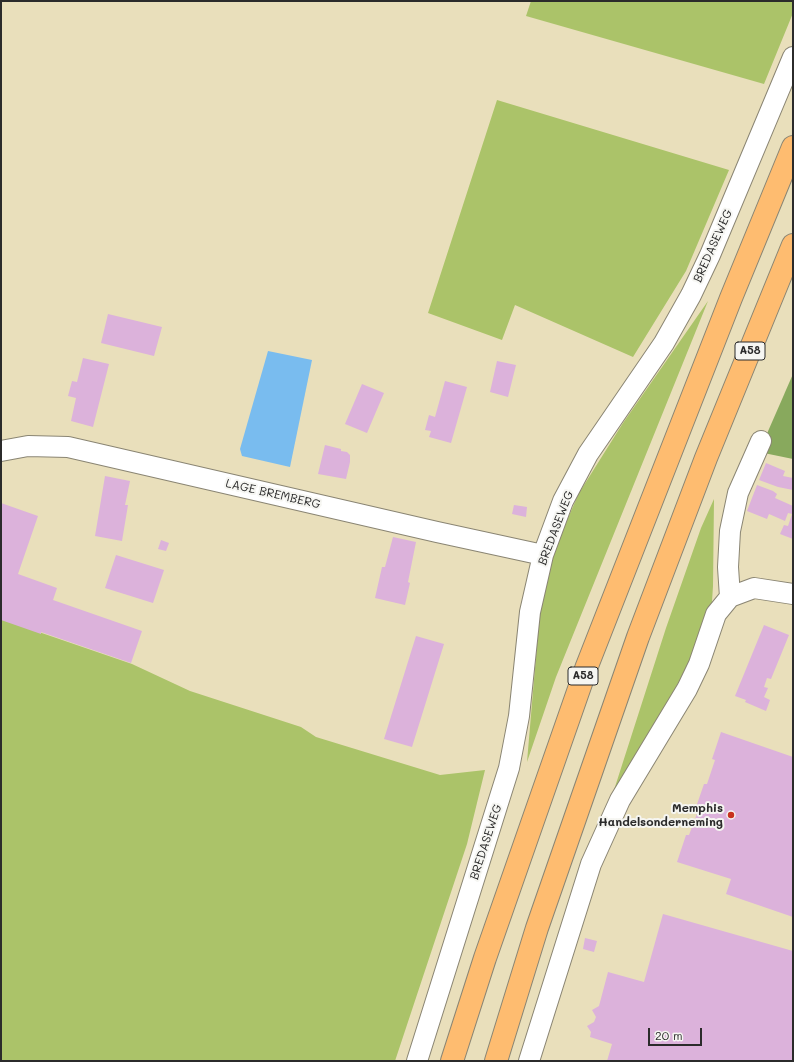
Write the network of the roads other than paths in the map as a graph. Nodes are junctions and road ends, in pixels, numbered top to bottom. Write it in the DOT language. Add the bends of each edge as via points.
graph roads {
  1 [pos="793,57"];
  2 [pos="793,147"];
  3 [pos="793,245"];
  4 [pos="761,441"];
  5 [pos="1,451"];
  6 [pos="543,554"];
  7 [pos="793,594"];
  8 [pos="730,597"];
  9 [pos="417,1061"];
  10 [pos="452,1061"];
  11 [pos="496,1061"];
  12 [pos="529,1061"];
  1 -- 6 [label="street, BREDASEWEG" via="691,295 664,343 588,454 563,501"];
  2 -- 10 [label="highway, A58" via="587,666 485,958"];
  3 -- 11 [label="highway, A58" via="706,458 638,637 537,928"];
  4 -- 8 [label="street" via="738,493 730,531"];
  5 -- 6 [label="street, LAGE BREMBERG" via="28,446 68,447"];
  6 -- 9 [label="street, BREDASEWEG" via="530,612 519,716 509,768"];
  7 -- 8 [label="street" via="754,588"];
  8 -- 12 [label="street" via="716,614 699,664 620,800 590,864"];
}
